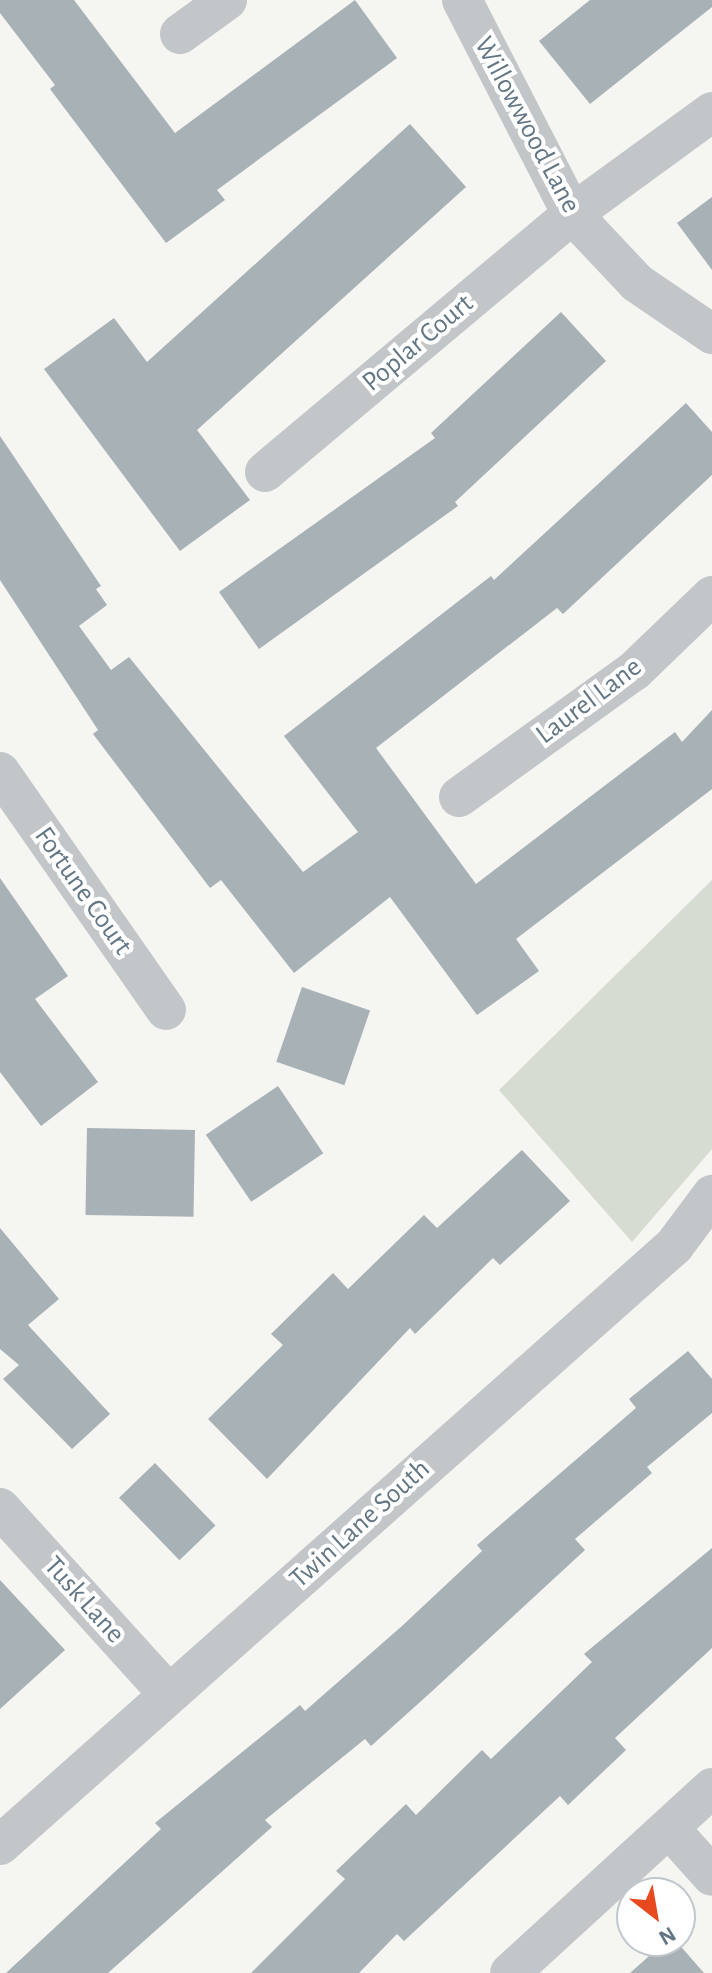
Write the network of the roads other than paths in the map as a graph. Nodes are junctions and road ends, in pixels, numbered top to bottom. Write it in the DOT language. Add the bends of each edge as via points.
graph roads {
  1 [pos="227,0"];
  2 [pos="462,0"];
  3 [pos="180,34"];
  4 [pos="712,112"];
  5 [pos="572,214"];
  6 [pos="712,334"];
  7 [pos="265,472"];
  8 [pos="712,596"];
  9 [pos="0,772"];
  10 [pos="459,797"];
  11 [pos="166,1010"];
  12 [pos="712,1195"];
  13 [pos="0,1508"];
  14 [pos="168,1693"];
  15 [pos="712,1788"];
  16 [pos="669,1828"];
  17 [pos="0,1845"];
  18 [pos="712,1876"];
  19 [pos="510,1973"];
  1 -- 3 [label="street"];
  2 -- 5 [label="street, Willowwood Lane"];
  4 -- 5 [label="street, Poplar Court"];
  5 -- 6 [label="street, Willowwood Lane" via="637,283"];
  5 -- 7 [label="street, Poplar Court"];
  8 -- 10 [label="street, Laurel Lane" via="634,671"];
  9 -- 11 [label="street, Fortune Court"];
  12 -- 14 [label="street, Twin Lane South" via="674,1246"];
  13 -- 14 [label="street, Tusk Lane"];
  14 -- 17 [label="street, Twin Lane South"];
  15 -- 16 [label="street"];
  16 -- 18 [label="street"];
  16 -- 19 [label="street"];
}
